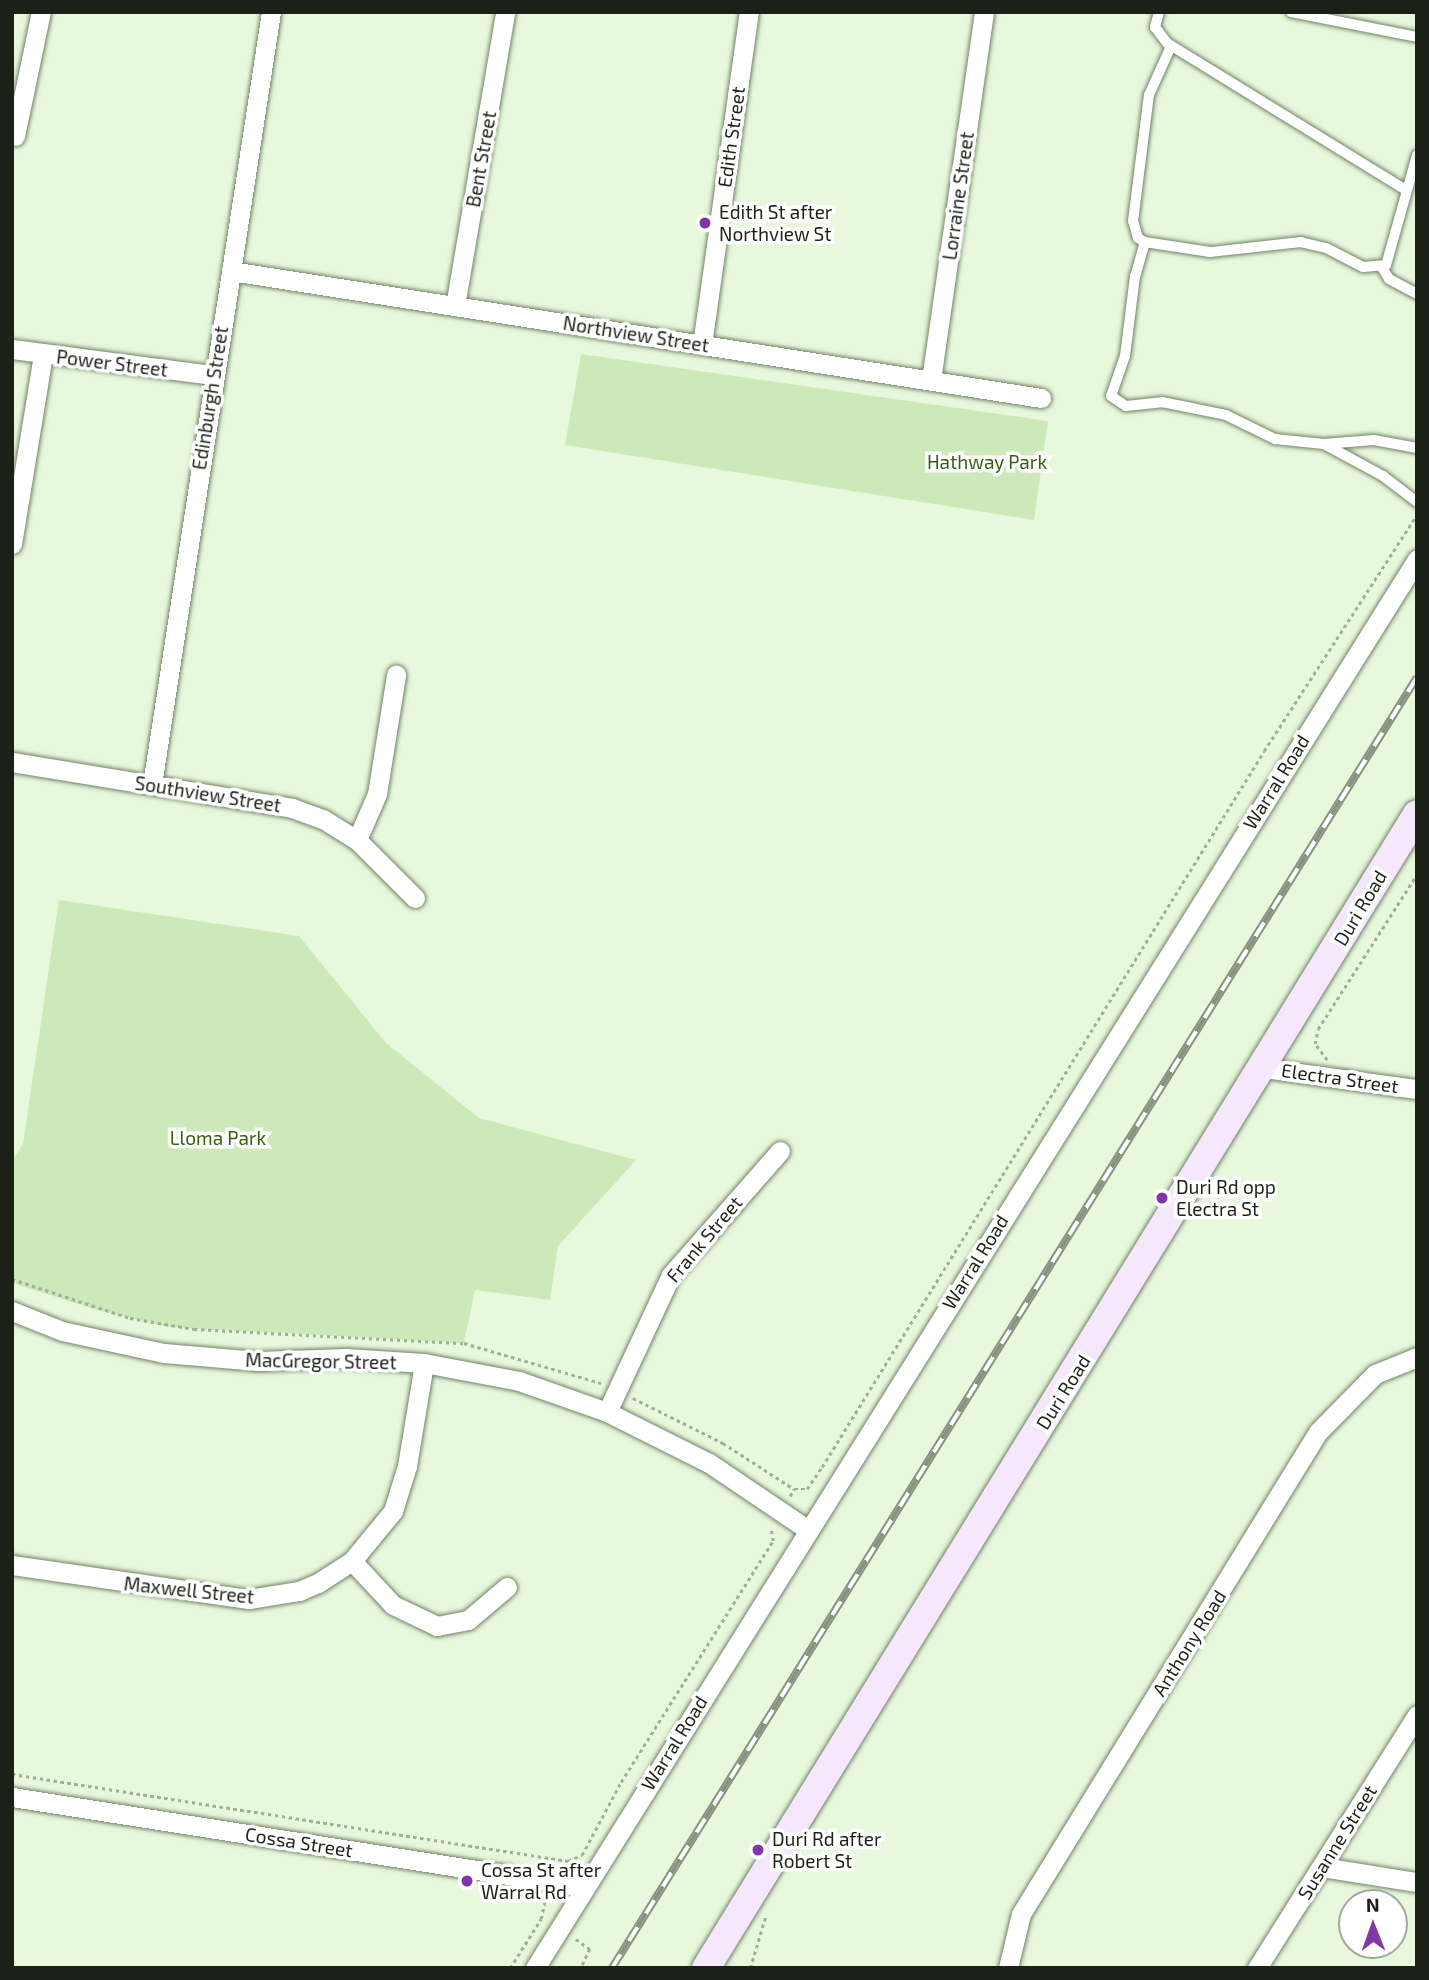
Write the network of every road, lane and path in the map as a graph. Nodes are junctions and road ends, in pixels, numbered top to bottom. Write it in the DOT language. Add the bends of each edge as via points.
graph roads {
  1 [pos="41,12"];
  2 [pos="271,12"];
  3 [pos="505,12"];
  4 [pos="748,12"];
  5 [pos="984,12"];
  6 [pos="1159,12"];
  7 [pos="1292,12"];
  8 [pos="1417,37"];
  9 [pos="1171,46"];
  10 [pos="15,136"];
  11 [pos="1417,155"];
  12 [pos="1406,190"];
  13 [pos="1145,242"];
  14 [pos="1381,266"];
  15 [pos="231,271"];
  16 [pos="1417,294"];
  17 [pos="455,306"];
  18 [pos="702,345"];
  19 [pos="12,349"];
  20 [pos="43,354"];
  21 [pos="213,375"];
  22 [pos="932,380"];
  23 [pos="1041,398"];
  24 [pos="1324,444"];
  25 [pos="1417,448"];
  26 [pos="1417,502"];
  27 [pos="1417,514"];
  28 [pos="12,543"];
  29 [pos="1417,559"];
  30 [pos="396,675"];
  31 [pos="12,762"];
  32 [pos="152,785"];
  33 [pos="1417,814"];
  34 [pos="357,840"];
  35 [pos="1417,874"];
  36 [pos="415,898"];
  37 [pos="1264,1068"];
  38 [pos="1324,1076"];
  39 [pos="1417,1089"];
  40 [pos="780,1152"];
  41 [pos="12,1311"];
  42 [pos="1417,1357"];
  43 [pos="424,1363"];
  44 [pos="607,1412"];
  45 [pos="790,1496"];
  46 [pos="772,1527"];
  47 [pos="807,1529"];
  48 [pos="352,1561"];
  49 [pos="12,1565"];
  50 [pos="507,1587"];
  51 [pos="1417,1715"];
  52 [pos="12,1774"];
  53 [pos="12,1797"];
  54 [pos="1322,1867"];
  55 [pos="1417,1882"];
  56 [pos="585,1887"];
  57 [pos="547,1894"];
  58 [pos="771,1906"];
  59 [pos="576,1939"];
  60 [pos="510,1968"];
  61 [pos="535,1968"];
  62 [pos="581,1968"];
  63 [pos="706,1968"];
  64 [pos="750,1968"];
  65 [pos="1008,1968"];
  66 [pos="1257,1968"];
  1 -- 10 [label="street"];
  2 -- 15 [label="street, Edinburgh Street"];
  3 -- 17 [label="street, Bent Street"];
  4 -- 18 [label="street, Edith Street"];
  5 -- 22 [label="street, Lorraine Street"];
  6 -- 9 [label="lane" via="1155,27"];
  7 -- 8 [label="lane"];
  9 -- 12 [label="lane"];
  9 -- 13 [label="lane" via="1149,95 1133,221 1138,238"];
  11 -- 12 [label="lane"];
  12 -- 14 [label="lane" via="1392,256"];
  13 -- 14 [label="lane" via="1210,252 1301,242 1326,248 1363,267"];
  13 -- 24 [label="lane" via="1135,276 1125,356 1111,396 1116,402 1126,406 1162,402 1226,415 1275,439"];
  14 -- 16 [label="lane" via="1390,279"];
  15 -- 17 [label="street, Northview Street"];
  15 -- 21 [label="street, Edinburgh Street"];
  17 -- 18 [label="street, Northview Street"];
  18 -- 22 [label="street, Northview Street"];
  19 -- 20 [label="street, Power Street"];
  20 -- 21 [label="street, Power Street"];
  20 -- 28 [label="street"];
  21 -- 32 [label="street, Edinburgh Street"];
  22 -- 23 [label="street, Northview Street"];
  24 -- 25 [label="lane" via="1374,440"];
  24 -- 26 [label="lane" via="1383,476"];
  27 -- 45 [label="path" via="1264,751 822,1466 807,1489 794,1489"];
  29 -- 47 [label="street, Warral Road"];
  30 -- 34 [label="street" via="377,794"];
  31 -- 32 [label="street, Southview Street"];
  32 -- 34 [label="street, Southview Street" via="292,808 323,818"];
  33 -- 37 [label="main road, Duri Road"];
  34 -- 36 [label="street, Southview Street"];
  35 -- 38 [label="path" via="1318,1029 1315,1044 1327,1056"];
  37 -- 38 [label="street, Electra Street"];
  37 -- 63 [label="main road, Duri Road"];
  38 -- 39 [label="street, Electra Street"];
  40 -- 44 [label="street, Frank Street" via="671,1275"];
  41 -- 43 [label="street, MacGregor Street" via="62,1331 164,1353 258,1361 346,1358"];
  42 -- 65 [label="street, Anthony Road" via="1375,1374 1318,1432 1021,1914"];
  43 -- 44 [label="street, MacGregor Street" via="519,1381"];
  43 -- 48 [label="street, Maxwell Street" via="402,1490 385,1524"];
  44 -- 47 [label="street, MacGregor Street" via="709,1463"];
  46 -- 52 [label="path" via="773,1541 621,1782 582,1854 568,1861"];
  47 -- 56 [label="street, Warral Road"];
  48 -- 49 [label="street, Maxwell Street" via="299,1591 249,1600"];
  48 -- 50 [label="street" via="393,1605 422,1623 437,1626 468,1620"];
  51 -- 54 [label="street, Susanne Street"];
  53 -- 56 [label="street, Cossa Street"];
  54 -- 55 [label="street"];
  54 -- 66 [label="street, Susanne Street"];
  56 -- 61 [label="street, Warral Road"];
  57 -- 60 [label="path" via="541,1919"];
  58 -- 64 [label="path"];
  59 -- 62 [label="path" via="590,1949"];
}
